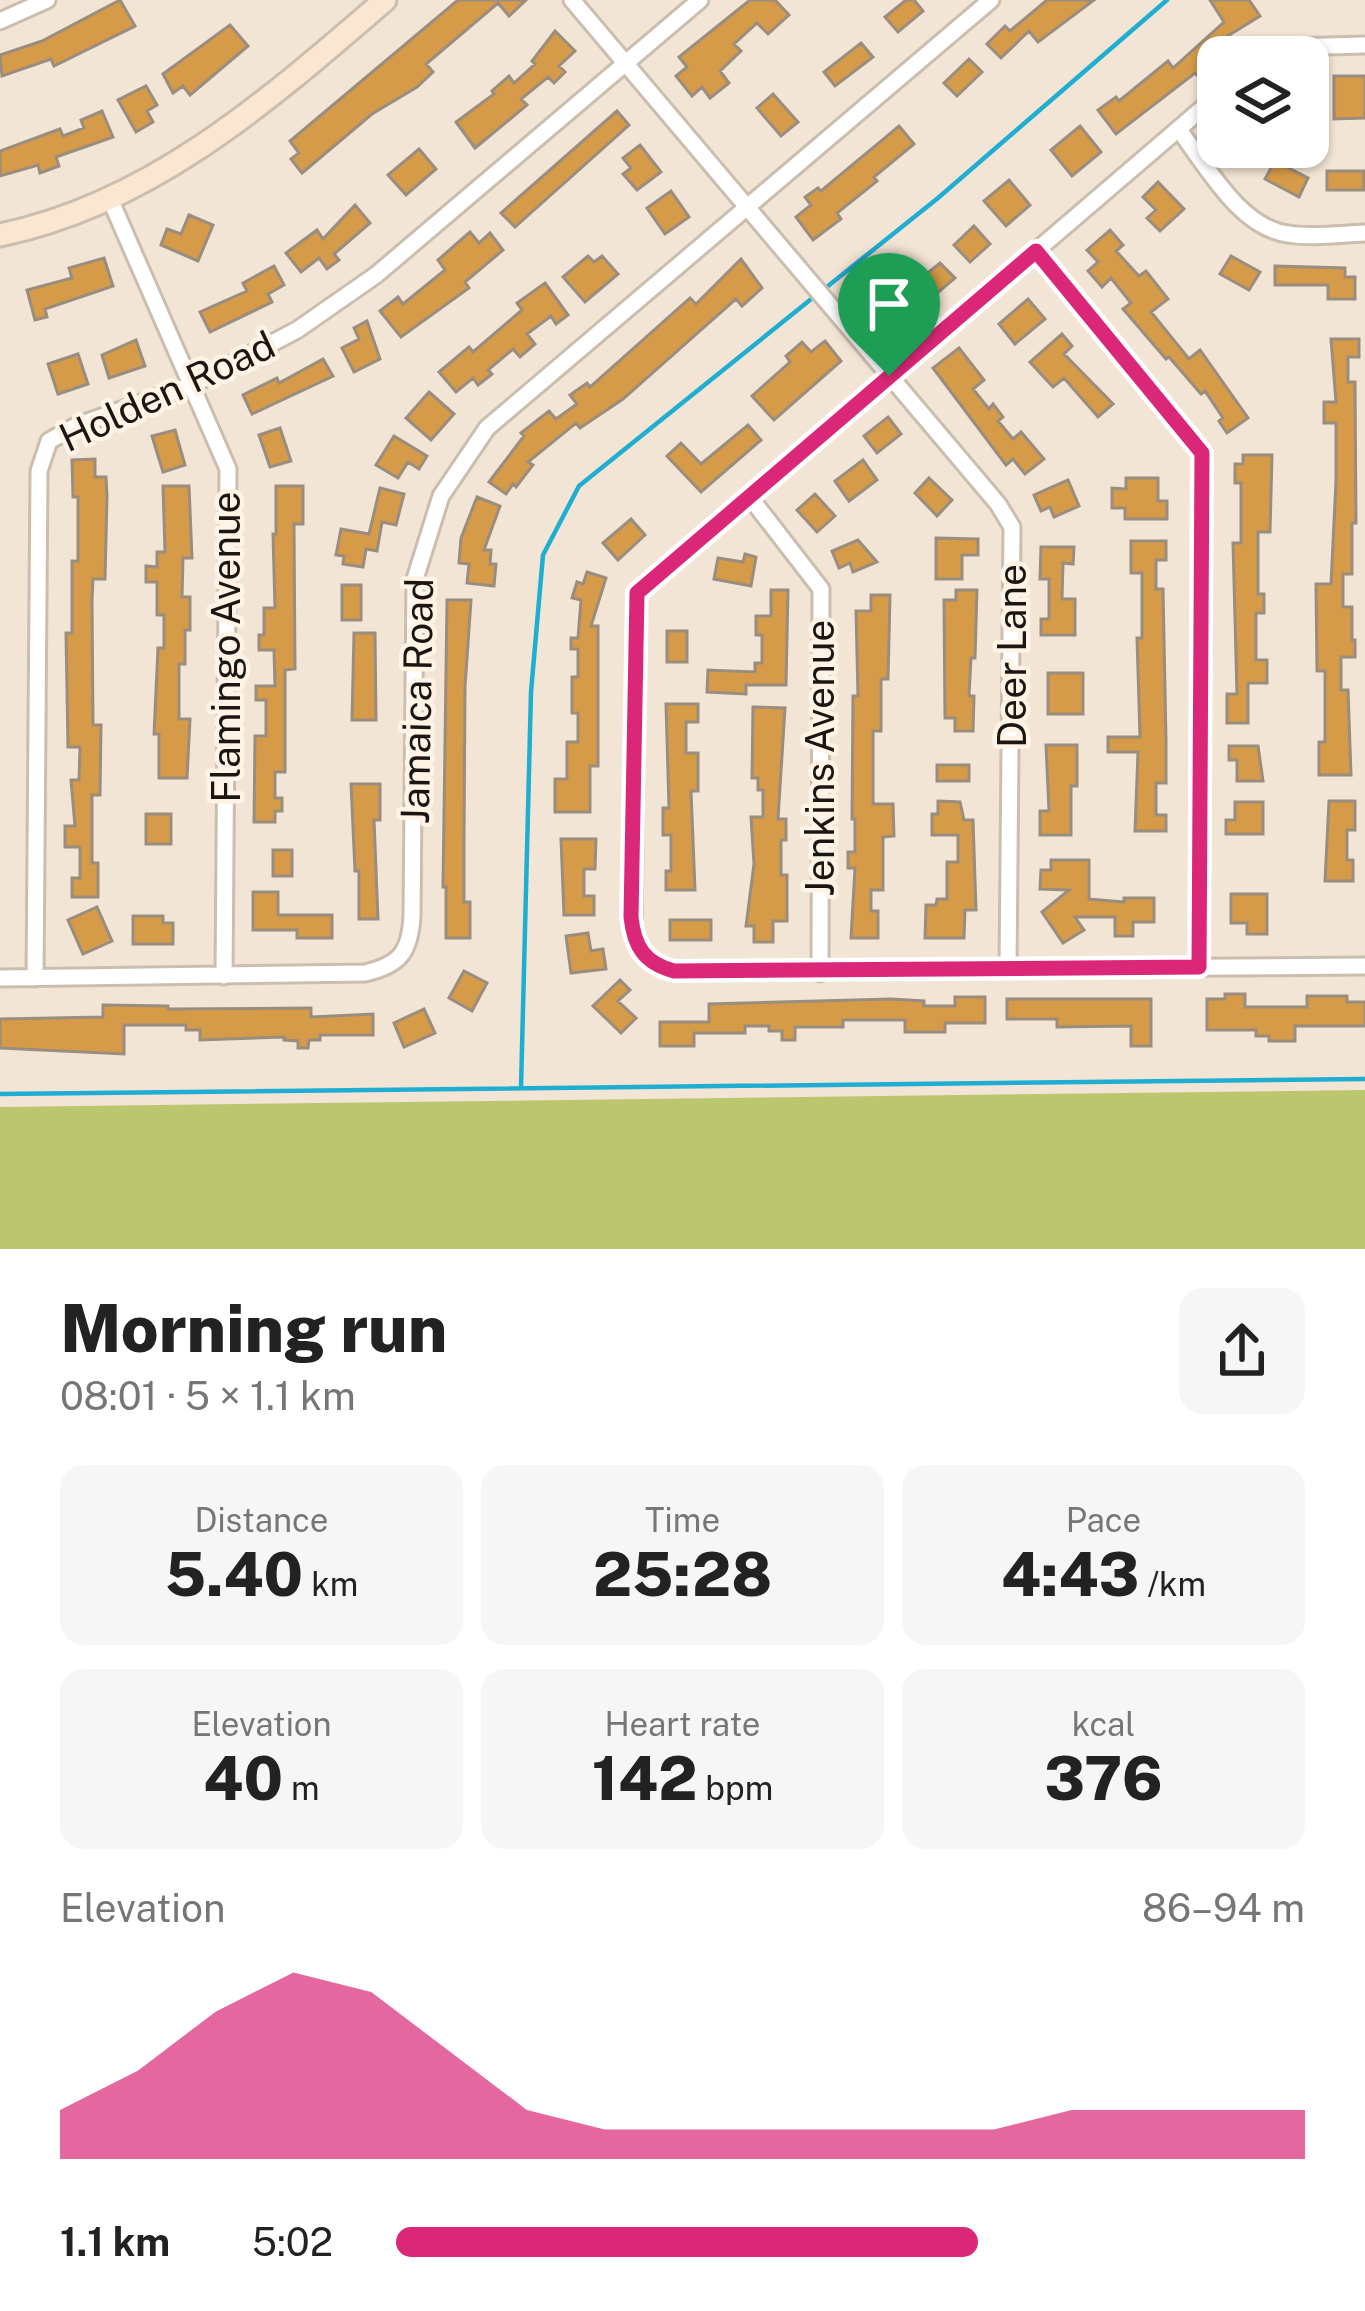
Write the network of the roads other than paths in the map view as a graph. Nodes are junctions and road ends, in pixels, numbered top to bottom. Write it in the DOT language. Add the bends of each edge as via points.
graph roads {
  1 [pos="47,0"];
  2 [pos="385,0"];
  3 [pos="572,0"];
  4 [pos="700,0"];
  5 [pos="991,0"];
  6 [pos="0,22"];
  7 [pos="1365,45"];
  8 [pos="1329,46"];
  9 [pos="625,63"];
  10 [pos="1197,114"];
  11 [pos="1179,130"];
  12 [pos="110,199"];
  13 [pos="746,207"];
  14 [pos="1365,233"];
  15 [pos="0,235"];
  16 [pos="1036,251"];
  17 [pos="889,376"];
  18 [pos="192,385"];
  19 [pos="749,496"];
  20 [pos="1365,966"];
  21 [pos="1199,967"];
  22 [pos="1008,968"];
  23 [pos="820,973"];
  24 [pos="224,976"];
  25 [pos="0,978"];
  26 [pos="34,978"];
  1 -- 6 [label="street"];
  2 -- 12 [label="street" via="224,133"];
  3 -- 9 [label="street, Deer Lane"];
  4 -- 9 [label="street, Holden Road"];
  5 -- 13 [label="street, Jamaica Road"];
  7 -- 8 [label="street"];
  9 -- 13 [label="street, Deer Lane"];
  9 -- 18 [label="street, Holden Road" via="376,275 297,330"];
  10 -- 11 [label="street"];
  11 -- 14 [label="street" via="1263,228"];
  11 -- 16 [label="street"];
  12 -- 15 [label="street"];
  12 -- 18 [label="street, Flamingo Avenue"];
  13 -- 17 [label="street, Deer Lane"];
  13 -- 24 [label="street, Jamaica Road" via="487,428 441,496 415,579 412,916 401,959 365,973"];
  16 -- 17 [label="street"];
  16 -- 21 [label="street" via="1202,453"];
  17 -- 19 [label="street"];
  17 -- 22 [label="street, Deer Lane" via="1012,527"];
  18 -- 24 [label="street, Flamingo Avenue" via="228,469"];
  18 -- 26 [label="street, Holden Road" via="49,441 39,471"];
  19 -- 23 [label="street, Jenkins Avenue" via="821,589"];
  19 -- 23 [label="street" via="637,593 631,917 640,953 656,967"];
  20 -- 21 [label="street"];
  21 -- 22 [label="street"];
  22 -- 23 [label="street"];
  24 -- 26 [label="street, Jamaica Road"];
  25 -- 26 [label="street, Jamaica Road"];
}
